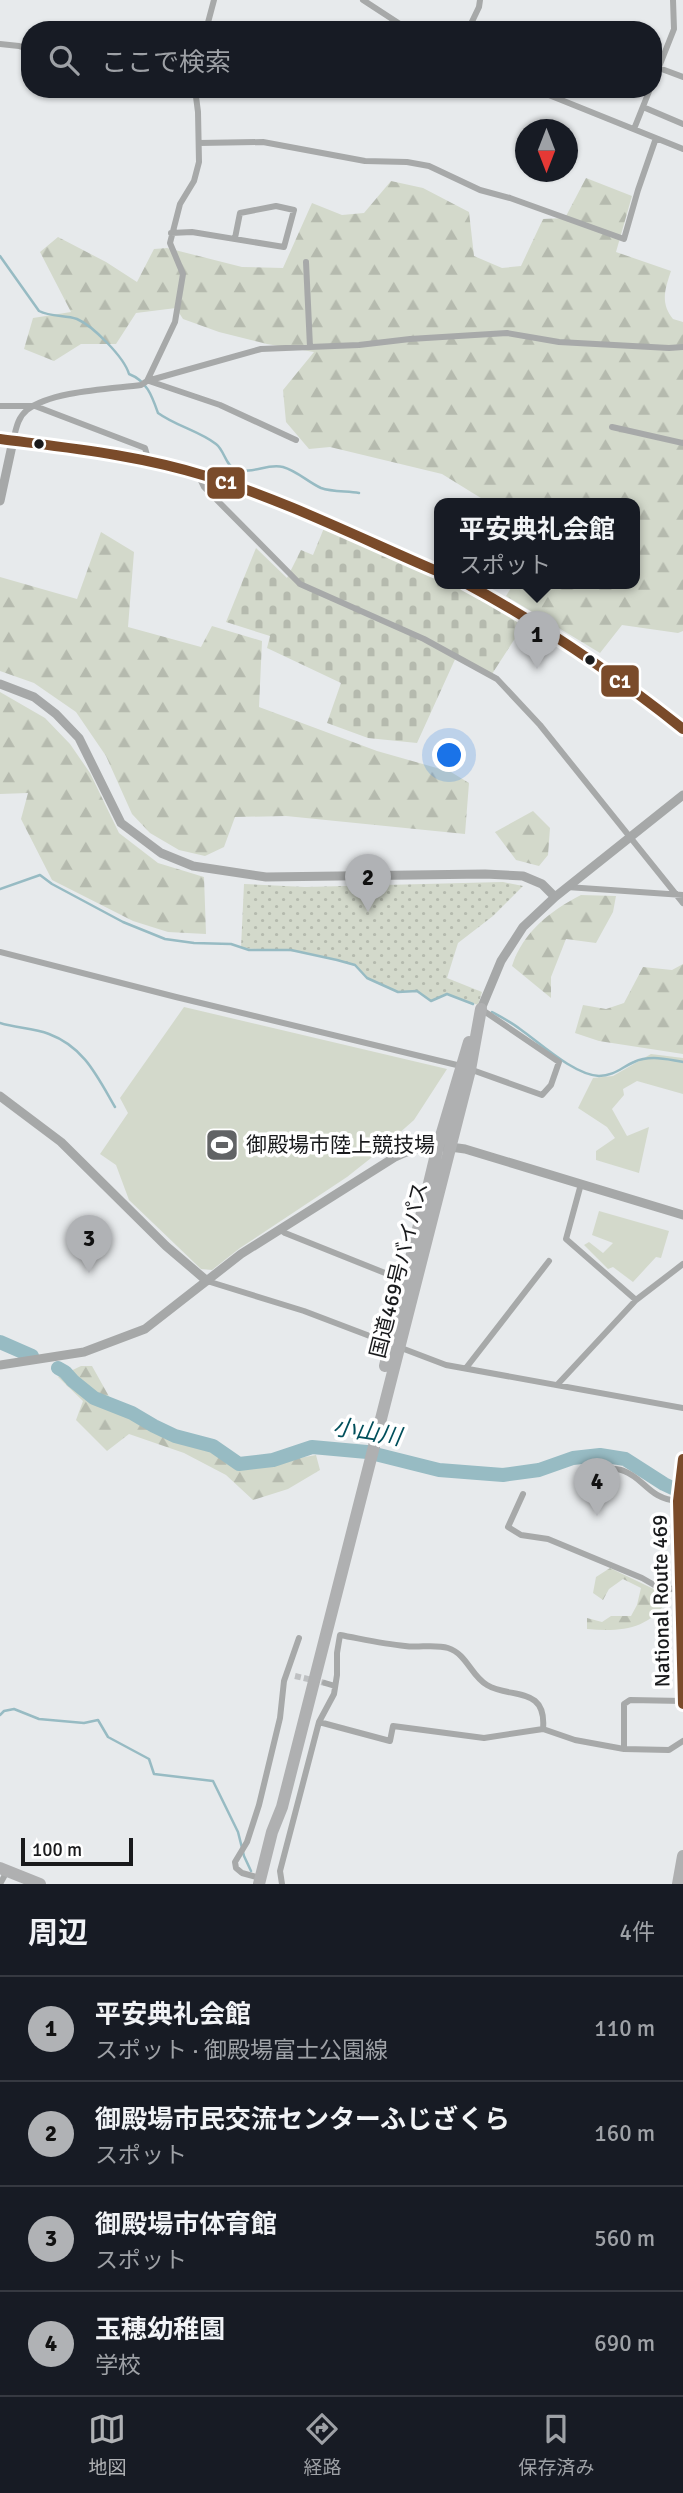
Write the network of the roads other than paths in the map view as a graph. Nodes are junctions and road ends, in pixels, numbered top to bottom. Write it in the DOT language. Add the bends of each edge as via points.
graph roads {
  1 [pos="214,0"];
  2 [pos="363,0"];
  3 [pos="480,0"];
  4 [pos="673,0"];
  5 [pos="208,21"];
  6 [pos="395,21"];
  7 [pos="473,21"];
  8 [pos="674,29"];
  9 [pos="683,32"];
  10 [pos="0,44"];
  11 [pos="21,47"];
  12 [pos="662,60"];
  13 [pos="662,69"];
  14 [pos="683,77"];
  15 [pos="196,98"];
  16 [pos="556,98"];
  17 [pos="646,98"];
  18 [pos="643,107"];
  19 [pos="683,124"];
  20 [pos="634,129"];
  21 [pos="656,138"];
  22 [pos="199,143"];
  23 [pos="683,149"];
  24 [pos="171,233"];
  25 [pos="235,237"];
  26 [pos="306,262"];
  27 [pos="310,347"];
  28 [pos="683,347"];
  29 [pos="147,381"];
  30 [pos="0,406"];
  31 [pos="35,406"];
  32 [pos="612,427"];
  33 [pos="0,439"];
  34 [pos="296,440"];
  35 [pos="13,441"];
  36 [pos="683,443"];
  37 [pos="149,462"];
  38 [pos="203,475"];
  39 [pos="2,488"];
  40 [pos="0,501"];
  41 [pos="434,570"];
  42 [pos="476,589"];
  43 [pos="0,684"];
  44 [pos="683,729"];
  45 [pos="683,795"];
  46 [pos="631,837"];
  47 [pos="567,887"];
  48 [pos="680,895"];
  49 [pos="555,897"];
  50 [pos="683,903"];
  51 [pos="0,952"];
  52 [pos="481,1009"];
  53 [pos="466,1068"];
  54 [pos="0,1096"];
  55 [pos="444,1146"];
  56 [pos="581,1184"];
  57 [pos="683,1215"];
  58 [pos="281,1230"];
  59 [pos="549,1261"];
  60 [pos="683,1264"];
  61 [pos="208,1281"];
  62 [pos="406,1282"];
  63 [pos="636,1300"];
  64 [pos="394,1347"];
  65 [pos="0,1365"];
  66 [pos="466,1368"];
  67 [pos="557,1385"];
  68 [pos="683,1408"];
  69 [pos="683,1459"];
  70 [pos="590,1469"];
  71 [pos="523,1494"];
  72 [pos="678,1494"];
  73 [pos="680,1525"];
  74 [pos="678,1590"];
  75 [pos="681,1607"];
  76 [pos="299,1638"];
  77 [pos="286,1674"];
  78 [pos="295,1676"];
  79 [pos="325,1683"];
  80 [pos="335,1686"];
  81 [pos="683,1702"];
  82 [pos="319,1723"];
  83 [pos="543,1729"];
  84 [pos="683,1741"];
  85 [pos="624,1749"];
  86 [pos="683,1856"];
  87 [pos="4,1870"];
  88 [pos="259,1881"];
  89 [pos="0,1884"];
  90 [pos="40,1884"];
  91 [pos="282,1884"];
  92 [pos="678,1884"];
  1 -- 5 [label="street"];
  2 -- 6 [label="street"];
  3 -- 7 [label="street"];
  4 -- 8 [label="street"];
  8 -- 9 [label="street"];
  8 -- 12 [label="street"];
  10 -- 11 [label="street"];
  13 -- 14 [label="street"];
  15 -- 22 [label="street"];
  16 -- 20 [label="street"];
  17 -- 18 [label="street"];
  18 -- 19 [label="street"];
  18 -- 20 [label="street"];
  20 -- 21 [label="street"];
  21 -- 22 [label="street" via="624,240 480,190 429,166 365,161 263,142"];
  21 -- 23 [label="street"];
  22 -- 24 [label="street" via="197,173"];
  24 -- 25 [label="street"];
  24 -- 29 [label="street" via="170,243 183,274 175,322"];
  25 -- 25 [label="street" via="240,212 275,206 294,210 284,247"];
  26 -- 27 [label="street"];
  27 -- 28 [label="street" via="507,332 559,342"];
  27 -- 29 [label="street" via="261,349"];
  29 -- 31 [label="street"];
  29 -- 34 [label="street" via="220,405"];
  30 -- 31 [label="street"];
  31 -- 35 [label="street" via="19,420"];
  31 -- 37 [label="street" via="145,449"];
  32 -- 36 [label="street"];
  33 -- 35 [label="main road"];
  35 -- 37 [label="main road"];
  35 -- 39 [label="street"];
  37 -- 38 [label="main road"];
  38 -- 41 [label="main road"];
  38 -- 46 [label="street" via="204,487 300,584 424,639 497,679"];
  39 -- 40 [label="street"];
  42 -- 44 [label="main road" via="560,637"];
  43 -- 49 [label="street" via="34,697 79,738 121,823 161,853 193,866 276,877 523,876 542,884"];
  45 -- 46 [label="street"];
  46 -- 47 [label="street"];
  46 -- 48 [label="street"];
  47 -- 48 [label="street"];
  47 -- 49 [label="street"];
  48 -- 50 [label="street"];
  49 -- 52 [label="street" via="513,941"];
  51 -- 53 [label="street"];
  52 -- 53 [label="highway, 国道469号バイパス"];
  52 -- 53 [label="street" via="559,1062 542,1095"];
  53 -- 55 [label="highway, 国道469号バイパス"];
  54 -- 61 [label="street" via="61,1142"];
  55 -- 56 [label="street"];
  55 -- 58 [label="street" via="407,1150"];
  55 -- 62 [label="highway, 国道469号バイパス"];
  55 -- 64 [label="highway, 国道469号バイパス"];
  56 -- 57 [label="street"];
  56 -- 63 [label="street" via="566,1239"];
  58 -- 61 [label="street"];
  58 -- 62 [label="street"];
  59 -- 66 [label="street"];
  60 -- 63 [label="street"];
  61 -- 64 [label="street"];
  61 -- 65 [label="street" via="145,1329 123,1339 83,1352"];
  62 -- 64 [label="highway, 国道469号バイパス"];
  63 -- 67 [label="street"];
  64 -- 66 [label="street"];
  64 -- 88 [label="highway, 国道469号バイパス"];
  66 -- 67 [label="street"];
  67 -- 68 [label="street"];
  69 -- 72 [label="highway, National Route 469"];
  70 -- 72 [label="street" via="622,1470 669,1501"];
  71 -- 74 [label="street" via="508,1527 521,1535 548,1539 656,1586"];
  72 -- 73 [label="highway, National Route 469"];
  73 -- 74 [label="highway, National Route 469"];
  74 -- 75 [label="highway, National Route 469"];
  75 -- 81 [label="highway, National Route 469"];
  76 -- 77 [label="street"];
  77 -- 78 [label="street"];
  77 -- 88 [label="street" via="259,1805 247,1843 235,1862 242,1873"];
  79 -- 80 [label="street"];
  80 -- 82 [label="street"];
  80 -- 83 [label="street" via="340,1635 407,1647 447,1647 466,1660 486,1685 536,1701 544,1718"];
  81 -- 85 [label="street" via="630,1700 624,1704"];
  82 -- 83 [label="street" via="390,1741 393,1726 484,1738"];
  82 -- 91 [label="street" via="281,1871"];
  83 -- 85 [label="street"];
  84 -- 85 [label="street" via="669,1750"];
  86 -- 92 [label="highway"];
  87 -- 89 [label="street"];
  87 -- 90 [label="highway"];
}
